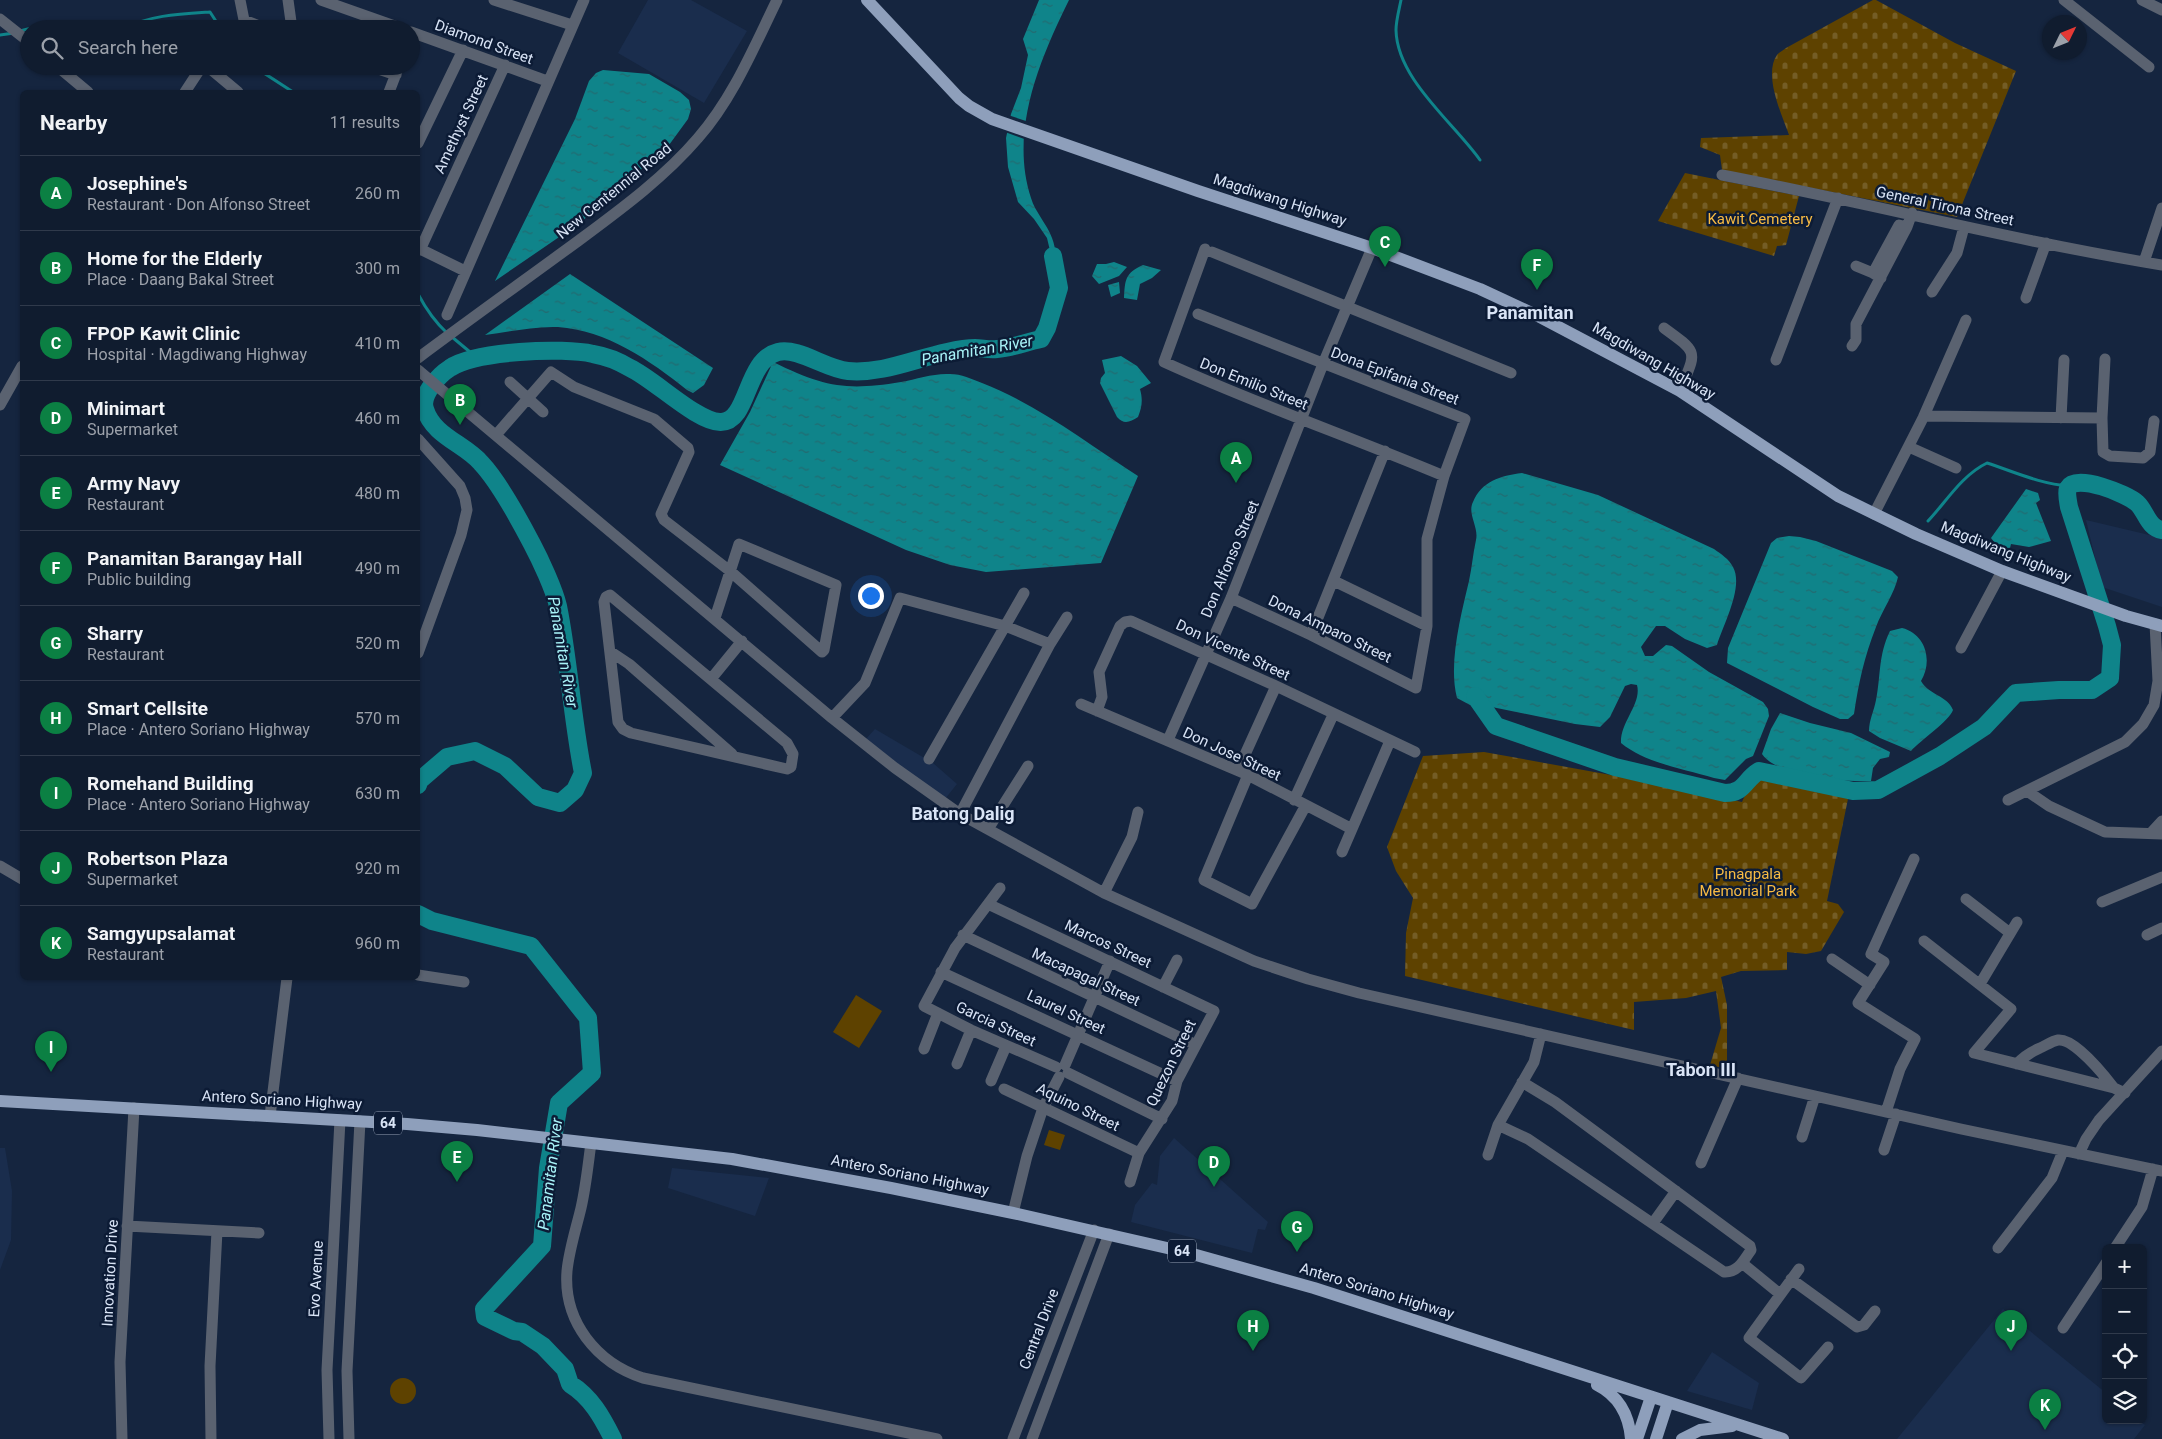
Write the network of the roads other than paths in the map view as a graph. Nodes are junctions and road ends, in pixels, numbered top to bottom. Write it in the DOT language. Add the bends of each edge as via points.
graph roads {
  1 [pos="240,0"];
  2 [pos="288,0"];
  3 [pos="321,0"];
  4 [pos="494,0"];
  5 [pos="584,0"];
  6 [pos="777,0"];
  7 [pos="867,0"];
  8 [pos="2142,0"];
  9 [pos="2068,1"];
  10 [pos="2162,10"];
  11 [pos="244,20"];
  12 [pos="291,20"];
  13 [pos="375,20"];
  14 [pos="4,22"];
  15 [pos="572,25"];
  16 [pos="20,35"];
  17 [pos="420,36"];
  18 [pos="463,50"];
  19 [pos="505,65"];
  20 [pos="2149,67"];
  21 [pos="68,75"];
  22 [pos="196,75"];
  23 [pos="218,75"];
  24 [pos="396,75"];
  25 [pos="547,81"];
  26 [pos="86,90"];
  27 [pos="185,90"];
  28 [pos="236,90"];
  29 [pos="390,90"];
  30 [pos="420,139"];
  31 [pos="1722,175"];
  32 [pos="1838,198"];
  33 [pos="2162,208"];
  34 [pos="1912,214"];
  35 [pos="1964,227"];
  36 [pos="2046,243"];
  37 [pos="420,247"];
  38 [pos="1372,248"];
  39 [pos="420,249"];
  40 [pos="2144,262"];
  41 [pos="2162,265"];
  42 [pos="1856,266"];
  43 [pos="465,271"];
  44 [pos="1877,276"];
  45 [pos="1932,292"];
  46 [pos="2026,298"];
  47 [pos="1347,308"];
  48 [pos="1198,314"];
  49 [pos="447,315"];
  50 [pos="1966,320"];
  51 [pos="1664,328"];
  52 [pos="1852,346"];
  53 [pos="420,356"];
  54 [pos="2105,359"];
  55 [pos="1776,360"];
  56 [pos="2064,360"];
  57 [pos="1323,364"];
  58 [pos="20,370"];
  59 [pos="420,372"];
  60 [pos="1512,373"];
  61 [pos="510,382"];
  62 [pos="1680,391"];
  63 [pos="528,399"];
  64 [pos="0,405"];
  65 [pos="543,412"];
  66 [pos="1924,416"];
  67 [pos="2061,418"];
  68 [pos="2102,418"];
  69 [pos="1302,420"];
  70 [pos="2154,421"];
  71 [pos="496,435"];
  72 [pos="420,441"];
  73 [pos="1909,447"];
  74 [pos="1386,451"];
  75 [pos="1956,468"];
  76 [pos="1444,476"];
  77 [pos="1874,514"];
  78 [pos="730,571"];
  79 [pos="2002,571"];
  80 [pos="1334,581"];
  81 [pos="1024,594"];
  82 [pos="1231,598"];
  83 [pos="1067,617"];
  84 [pos="715,618"];
  85 [pos="2159,625"];
  86 [pos="1005,626"];
  87 [pos="1427,626"];
  88 [pos="1311,634"];
  89 [pos="742,641"];
  90 [pos="1050,644"];
  91 [pos="420,648"];
  92 [pos="1961,648"];
  93 [pos="611,652"];
  94 [pos="1205,654"];
  95 [pos="711,679"];
  96 [pos="2160,681"];
  97 [pos="1276,686"];
  98 [pos="1416,688"];
  99 [pos="1081,704"];
  100 [pos="1097,711"];
  101 [pos="1333,714"];
  102 [pos="832,718"];
  103 [pos="1168,740"];
  104 [pos="1390,741"];
  105 [pos="1415,752"];
  106 [pos="734,756"];
  107 [pos="929,759"];
  108 [pos="1028,766"];
  109 [pos="1243,773"];
  110 [pos="2028,791"];
  111 [pos="1294,800"];
  112 [pos="2008,800"];
  113 [pos="1306,805"];
  114 [pos="1138,812"];
  115 [pos="960,814"];
  116 [pos="2162,821"];
  117 [pos="988,829"];
  118 [pos="1352,829"];
  119 [pos="2150,834"];
  120 [pos="2162,834"];
  121 [pos="1342,852"];
  122 [pos="1914,860"];
  123 [pos="0,866"];
  124 [pos="2162,877"];
  125 [pos="20,878"];
  126 [pos="1000,888"];
  127 [pos="1104,893"];
  128 [pos="1966,899"];
  129 [pos="2102,902"];
  130 [pos="988,904"];
  131 [pos="2017,922"];
  132 [pos="2162,928"];
  133 [pos="2010,933"];
  134 [pos="963,935"];
  135 [pos="2146,935"];
  136 [pos="1924,941"];
  137 [pos="1832,959"];
  138 [pos="1177,960"];
  139 [pos="1110,961"];
  140 [pos="942,972"];
  141 [pos="420,975"];
  142 [pos="288,980"];
  143 [pos="464,982"];
  144 [pos="1980,984"];
  145 [pos="1870,985"];
  146 [pos="1163,987"];
  147 [pos="1094,998"];
  148 [pos="1214,1011"];
  149 [pos="938,1013"];
  150 [pos="971,1030"];
  151 [pos="1078,1034"];
  152 [pos="1541,1034"];
  153 [pos="1196,1045"];
  154 [pos="1006,1046"];
  155 [pos="924,1049"];
  156 [pos="2162,1051"];
  157 [pos="957,1064"];
  158 [pos="2017,1064"];
  159 [pos="1062,1071"];
  160 [pos="1738,1078"];
  161 [pos="991,1081"];
  162 [pos="1177,1081"];
  163 [pos="1522,1082"];
  164 [pos="2114,1088"];
  165 [pos="1004,1089"];
  166 [pos="2125,1093"];
  167 [pos="1815,1096"];
  168 [pos="0,1101"];
  169 [pos="134,1108"];
  170 [pos="1043,1108"];
  171 [pos="1891,1113"];
  172 [pos="270,1116"];
  173 [pos="1162,1119"];
  174 [pos="340,1120"];
  175 [pos="360,1121"];
  176 [pos="1498,1125"];
  177 [pos="1802,1137"];
  178 [pos="591,1143"];
  179 [pos="1884,1150"];
  180 [pos="2063,1151"];
  181 [pos="1139,1153"];
  182 [pos="2079,1154"];
  183 [pos="1488,1155"];
  184 [pos="1701,1163"];
  185 [pos="2157,1170"];
  186 [pos="1130,1182"];
  187 [pos="1676,1191"];
  188 [pos="1013,1213"];
  189 [pos="1653,1223"];
  190 [pos="127,1226"];
  191 [pos="217,1230"];
  192 [pos="1094,1230"];
  193 [pos="259,1233"];
  194 [pos="1109,1234"];
  195 [pos="2118,1244"];
  196 [pos="1998,1248"];
  197 [pos="1742,1263"];
  198 [pos="2102,1268"];
  199 [pos="1799,1269"];
  200 [pos="1791,1279"];
  201 [pos="1780,1294"];
  202 [pos="1875,1310"];
  203 [pos="2063,1328"];
  204 [pos="1828,1347"];
  205 [pos="1568,1370"];
  206 [pos="1651,1397"];
  207 [pos="1668,1402"];
  208 [pos="348,1417"];
  209 [pos="327,1418"];
  210 [pos="1741,1426"];
  211 [pos="122,1439"];
  212 [pos="211,1439"];
  213 [pos="329,1439"];
  214 [pos="349,1439"];
  215 [pos="937,1439"];
  216 [pos="1013,1439"];
  217 [pos="1032,1439"];
  218 [pos="1631,1439"];
  219 [pos="1637,1439"];
  220 [pos="1656,1439"];
  221 [pos="1682,1439"];
  222 [pos="1783,1439"];
  1 -- 11 [label="street"];
  2 -- 12 [label="street"];
  3 -- 13 [label="street, Diamond Street"];
  4 -- 15 [label="street"];
  5 -- 15 [label="street"];
  6 -- 53 [label="street, New Centennial Road" via="726,100 689,148 654,182 597,227"];
  7 -- 38 [label="main road, Magdiwang Highway" via="964,103 992,119"];
  8 -- 10 [label="street"];
  9 -- 20 [label="street"];
  14 -- 16 [label="street"];
  15 -- 25 [label="street"];
  17 -- 18 [label="street, Diamond Street"];
  18 -- 19 [label="street, Diamond Street"];
  18 -- 30 [label="street"];
  19 -- 25 [label="street, Diamond Street"];
  19 -- 37 [label="street, Amethyst Street"];
  21 -- 26 [label="street"];
  22 -- 27 [label="street"];
  23 -- 28 [label="street"];
  24 -- 29 [label="street"];
  25 -- 43 [label="street"];
  31 -- 32 [label="street, General Tirona Street"];
  32 -- 34 [label="street, General Tirona Street"];
  32 -- 55 [label="street"];
  33 -- 40 [label="street"];
  34 -- 35 [label="street, General Tirona Street"];
  34 -- 44 [label="street"];
  35 -- 36 [label="street, General Tirona Street"];
  35 -- 45 [label="street" via="1957,253"];
  36 -- 40 [label="street, General Tirona Street"];
  36 -- 46 [label="street"];
  38 -- 47 [label="street, Don Alfonso Street"];
  38 -- 62 [label="main road, Magdiwang Highway" via="1480,289 1536,315"];
  39 -- 43 [label="street"];
  40 -- 41 [label="street, General Tirona Street"];
  42 -- 44 [label="street"];
  43 -- 49 [label="street"];
  44 -- 52 [label="street" via="1856,324 1856,340"];
  47 -- 57 [label="street, Don Alfonso Street"];
  47 -- 60 [label="street, Don Emilio Street"];
  47 -- 69 [label="street, Don Emilio Street" via="1208,251 1164,362"];
  48 -- 57 [label="street, Dona Epifania Street"];
  50 -- 66 [label="street"];
  51 -- 62 [label="street" via="1688,345 1692,352 1693,359"];
  54 -- 68 [label="street"];
  56 -- 67 [label="street"];
  57 -- 69 [label="street, Don Alfonso Street"];
  57 -- 76 [label="street, Dona Epifania Street" via="1465,419"];
  58 -- 64 [label="street"];
  59 -- 71 [label="street"];
  61 -- 63 [label="street"];
  62 -- 77 [label="main road, Magdiwang Highway" via="1814,482"];
  63 -- 65 [label="street"];
  63 -- 71 [label="street"];
  63 -- 78 [label="street" via="551,372 574,387 654,419 689,452 661,514 664,520"];
  66 -- 67 [label="street"];
  66 -- 73 [label="street"];
  67 -- 68 [label="street"];
  68 -- 70 [label="street" via="2103,452 2110,456 2143,458 2150,452"];
  69 -- 74 [label="street, Don Emilio Street"];
  69 -- 82 [label="street, Don Alfonso Street"];
  71 -- 84 [label="street"];
  72 -- 91 [label="street" via="460,486 467,510"];
  73 -- 75 [label="street"];
  73 -- 77 [label="street"];
  74 -- 76 [label="street, Don Emilio Street"];
  74 -- 80 [label="street"];
  76 -- 87 [label="street, Dona Epifania Street" via="1427,539"];
  77 -- 79 [label="main road, Magdiwang Highway"];
  78 -- 78 [label="street" via="822,652 824,650 836,585 739,544"];
  78 -- 84 [label="street"];
  79 -- 85 [label="main road, Magdiwang Highway"];
  79 -- 92 [label="street"];
  80 -- 87 [label="street"];
  80 -- 88 [label="street"];
  81 -- 86 [label="street"];
  82 -- 88 [label="street, Dona Amparo Street"];
  82 -- 94 [label="street, Don Alfonso Street"];
  83 -- 90 [label="street"];
  84 -- 89 [label="street"];
  85 -- 96 [label="street"];
  86 -- 90 [label="street"];
  86 -- 102 [label="street" via="900,598 865,684"];
  86 -- 107 [label="street"];
  87 -- 98 [label="street, Dona Epifania Street"];
  88 -- 98 [label="street, Dona Amparo Street"];
  89 -- 95 [label="street"];
  89 -- 102 [label="street"];
  90 -- 115 [label="street"];
  93 -- 95 [label="street" via="604,602 610,595"];
  93 -- 106 [label="street"];
  93 -- 106 [label="street" via="618,722 623,729"];
  94 -- 97 [label="street, Don Vicente Street"];
  94 -- 100 [label="street, Don Vicente Street" via="1131,620 1125,622 1120,626 1099,672 1102,697"];
  94 -- 103 [label="street, Don Alfonso Street"];
  95 -- 106 [label="street" via="787,743 793,754 793,764 787,769"];
  96 -- 110 [label="street" via="2154,705 2143,724 2125,742"];
  97 -- 101 [label="street, Don Vicente Street"];
  97 -- 109 [label="street"];
  99 -- 100 [label="street, Don Jose Street"];
  100 -- 103 [label="street, Don Jose Street"];
  101 -- 104 [label="street, Don Vicente Street"];
  101 -- 111 [label="street"];
  102 -- 115 [label="street"];
  103 -- 109 [label="street, Don Jose Street"];
  104 -- 105 [label="street, Don Vicente Street"];
  104 -- 118 [label="street"];
  108 -- 117 [label="street"];
  109 -- 111 [label="street, Don Jose Street"];
  109 -- 113 [label="street" via="1204,880 1252,904"];
  110 -- 112 [label="street"];
  110 -- 119 [label="street" via="2049,806 2105,832"];
  111 -- 113 [label="street, Don Jose Street"];
  113 -- 118 [label="street, Don Jose Street"];
  114 -- 127 [label="street" via="1132,837"];
  115 -- 117 [label="street"];
  116 -- 119 [label="street"];
  117 -- 127 [label="street"];
  118 -- 121 [label="street"];
  119 -- 120 [label="street"];
  122 -- 145 [label="street" via="1871,954 1884,962"];
  123 -- 125 [label="street"];
  124 -- 129 [label="street"];
  126 -- 130 [label="street"];
  127 -- 152 [label="street" via="1239,954 1308,979"];
  128 -- 133 [label="street"];
  130 -- 134 [label="street"];
  130 -- 139 [label="street, Marcos Street"];
  131 -- 133 [label="street"];
  132 -- 135 [label="street"];
  133 -- 144 [label="street"];
  134 -- 140 [label="street"];
  134 -- 147 [label="street, Macapagal Street"];
  136 -- 144 [label="street"];
  137 -- 145 [label="street"];
  138 -- 146 [label="street"];
  139 -- 146 [label="street, Marcos Street"];
  139 -- 147 [label="street"];
  140 -- 149 [label="street, Garcia Street" via="924,1006"];
  140 -- 151 [label="street, Laurel Street"];
  141 -- 143 [label="street"];
  142 -- 172 [label="street"];
  144 -- 158 [label="street" via="2012,1009 1974,1052"];
  145 -- 171 [label="street" via="1858,1003 1915,1039 1900,1069"];
  146 -- 148 [label="street, Marcos Street"];
  147 -- 151 [label="street"];
  147 -- 153 [label="street, Macapagal Street"];
  148 -- 153 [label="street, Quezon Street"];
  149 -- 150 [label="street, Garcia Street"];
  149 -- 155 [label="street"];
  150 -- 154 [label="street, Garcia Street"];
  150 -- 157 [label="street"];
  151 -- 159 [label="street"];
  151 -- 162 [label="street, Laurel Street"];
  152 -- 160 [label="street"];
  152 -- 163 [label="street" via="1534,1062"];
  153 -- 162 [label="street, Quezon Street"];
  154 -- 159 [label="street, Garcia Street"];
  154 -- 161 [label="street"];
  156 -- 166 [label="street"];
  158 -- 164 [label="street"];
  158 -- 164 [label="street" via="2034,1051 2057,1040 2063,1041 2072,1044"];
  159 -- 170 [label="street"];
  159 -- 173 [label="street, Garcia Street"];
  160 -- 167 [label="street"];
  160 -- 184 [label="street"];
  162 -- 173 [label="street, Quezon Street" via="1172,1101"];
  163 -- 176 [label="street"];
  163 -- 187 [label="street" via="1556,1102"];
  164 -- 166 [label="street"];
  165 -- 170 [label="street, Aquino Street"];
  166 -- 182 [label="street" via="2091,1130"];
  167 -- 171 [label="street"];
  167 -- 177 [label="street"];
  168 -- 169 [label="main road, Antero Soriano Highway / 64"];
  169 -- 172 [label="main road, Antero Soriano Highway / 64"];
  169 -- 190 [label="street, Innovation Drive"];
  170 -- 181 [label="street, Aquino Street"];
  170 -- 188 [label="street"];
  171 -- 179 [label="street"];
  171 -- 180 [label="street"];
  172 -- 174 [label="main road, Antero Soriano Highway / 64"];
  173 -- 181 [label="street, Quezon Street"];
  174 -- 175 [label="main road, Antero Soriano Highway / 64"];
  174 -- 209 [label="street, Evo Avenue"];
  175 -- 178 [label="main road, Antero Soriano Highway / 64"];
  175 -- 208 [label="street" via="348,1335"];
  176 -- 183 [label="street"];
  176 -- 189 [label="street" via="1528,1139"];
  178 -- 188 [label="main road, Antero Soriano Highway / 64" via="732,1159"];
  178 -- 215 [label="street" via="567,1288 578,1324 604,1358 643,1378"];
  180 -- 182 [label="street"];
  180 -- 196 [label="street" via="2052,1178"];
  181 -- 186 [label="street, Quezon Street"];
  182 -- 185 [label="street"];
  185 -- 195 [label="street" via="2142,1207"];
  187 -- 189 [label="street"];
  187 -- 197 [label="street" via="1750,1246 1751,1250"];
  188 -- 192 [label="main road, Antero Soriano Highway / 64"];
  189 -- 197 [label="street" via="1724,1272 1733,1271"];
  190 -- 191 [label="street"];
  190 -- 211 [label="street, Innovation Drive" via="120,1362"];
  191 -- 193 [label="street"];
  191 -- 212 [label="street" via="210,1366"];
  192 -- 194 [label="main road, Antero Soriano Highway / 64"];
  192 -- 216 [label="street, Central Drive"];
  194 -- 205 [label="main road, Antero Soriano Highway / 64" via="1351,1298"];
  194 -- 217 [label="street"];
  197 -- 201 [label="street"];
  198 -- 203 [label="street"];
  199 -- 200 [label="street"];
  200 -- 201 [label="street"];
  200 -- 202 [label="street" via="1860,1328"];
  201 -- 204 [label="street" via="1750,1339 1801,1378"];
  205 -- 206 [label="main road, Antero Soriano Highway / 64"];
  205 -- 218 [label="main road" via="1615,1398 1627,1417"];
  206 -- 207 [label="main road, Antero Soriano Highway / 64"];
  206 -- 219 [label="main road"];
  207 -- 210 [label="main road, Antero Soriano Highway / 64"];
  207 -- 220 [label="main road"];
  208 -- 209 [label="street"];
  208 -- 214 [label="street"];
  209 -- 213 [label="street, Evo Avenue"];
  210 -- 221 [label="main road" via="1700,1430"];
  210 -- 222 [label="main road, Antero Soriano Highway / 64"];
}
